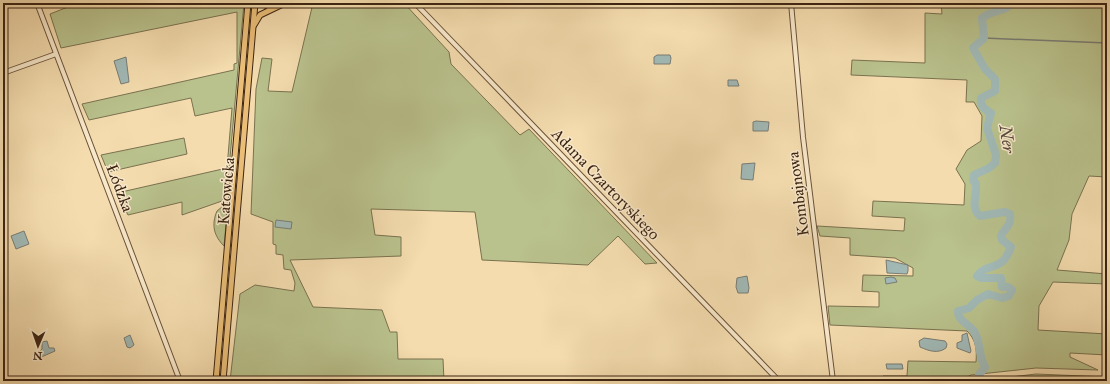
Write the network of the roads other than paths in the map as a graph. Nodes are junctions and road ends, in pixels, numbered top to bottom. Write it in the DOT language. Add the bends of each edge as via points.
graph roads {
  1 [pos="37,3"];
  2 [pos="248,3"];
  3 [pos="255,3"];
  4 [pos="261,3"];
  5 [pos="285,3"];
  6 [pos="416,3"];
  7 [pos="791,3"];
  8 [pos="272,8"];
  9 [pos="253,27"];
  10 [pos="56,54"];
  11 [pos="3,73"];
  12 [pos="180,381"];
  13 [pos="216,381"];
  14 [pos="224,381"];
  15 [pos="779,381"];
  16 [pos="833,381"];
  1 -- 10 [label="street, Łódzka"];
  2 -- 13 [label="main road, Katowicka"];
  3 -- 9 [label="main road, Katowicka"];
  4 -- 8 [label="main road"];
  5 -- 8 [label="main road"];
  6 -- 15 [label="street, Adama Czartoryskiego"];
  7 -- 16 [label="street, Kombajnowa" via="803,137"];
  8 -- 9 [label="main road" via="260,15"];
  9 -- 14 [label="main road, Katowicka"];
  10 -- 11 [label="street"];
  10 -- 12 [label="street, Łódzka"];
}
